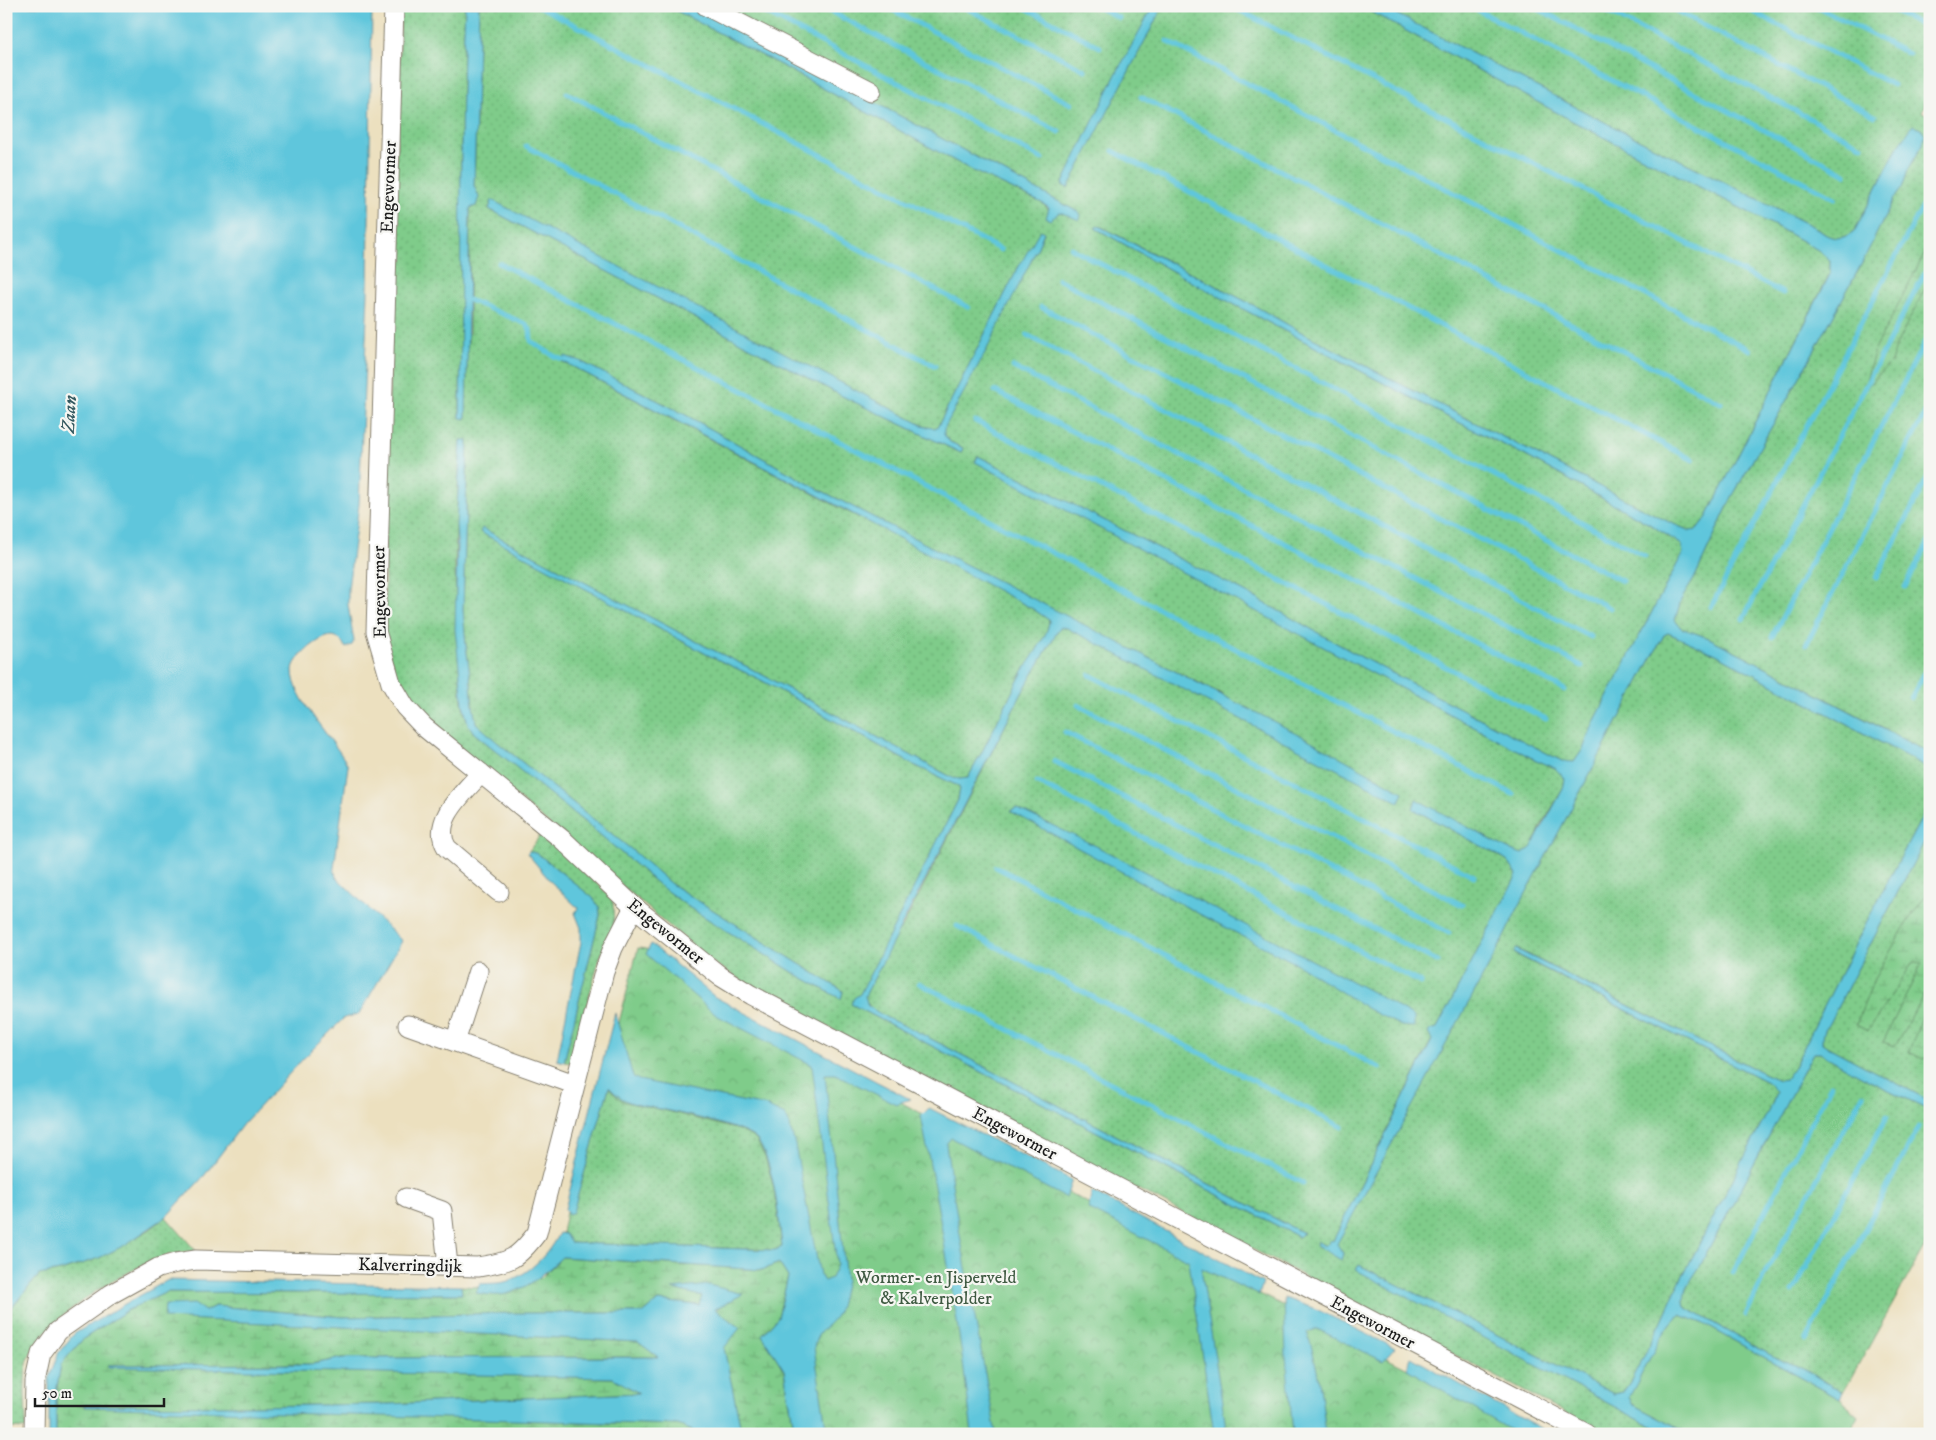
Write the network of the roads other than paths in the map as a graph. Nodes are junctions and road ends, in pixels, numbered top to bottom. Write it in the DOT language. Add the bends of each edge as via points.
graph roads {
  1 [pos="394,6"];
  2 [pos="706,6"];
  3 [pos="871,91"];
  4 [pos="481,773"];
  5 [pos="499,892"];
  6 [pos="634,907"];
  7 [pos="478,971"];
  8 [pos="408,1025"];
  9 [pos="455,1042"];
  10 [pos="574,1084"];
  11 [pos="406,1198"];
  12 [pos="448,1266"];
  13 [pos="34,1434"];
  14 [pos="1587,1434"];
  1 -- 4 [label="street, Engewormer" via="376,631 391,683 405,707"];
  2 -- 3 [label="street"];
  4 -- 5 [label="street" via="447,814 442,839 447,848"];
  4 -- 6 [label="street, Engewormer" via="562,840"];
  6 -- 10 [label="street, Kalverringdijk" via="604,972"];
  6 -- 14 [label="street, Engewormer" via="720,976 750,995"];
  7 -- 9 [label="street"];
  8 -- 9 [label="street"];
  9 -- 10 [label="street"];
  10 -- 12 [label="street, Kalverringdijk" via="537,1233 522,1252 505,1263"];
  11 -- 12 [label="street" via="442,1212"];
  12 -- 13 [label="street, Kalverringdijk" via="196,1260 158,1268 111,1294 58,1331 41,1354 35,1382"];
}
